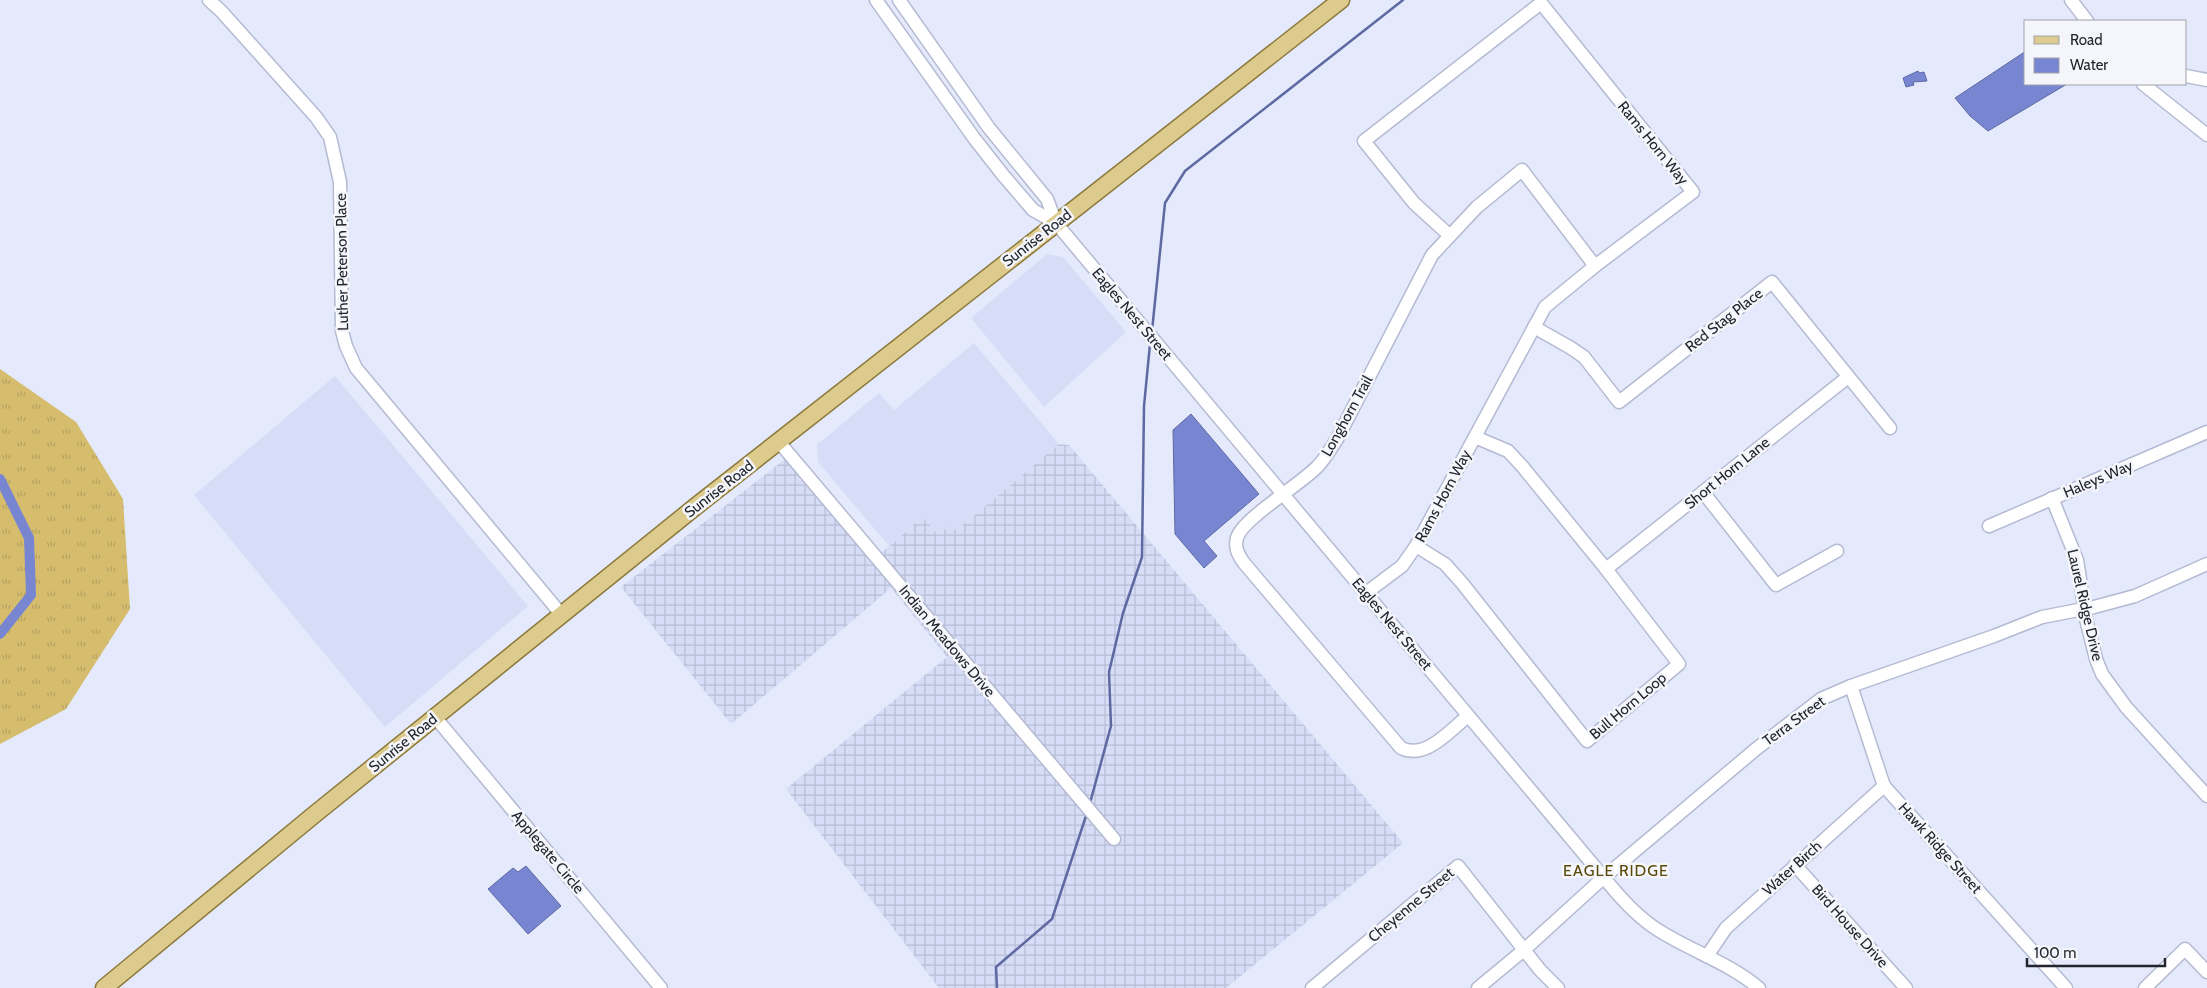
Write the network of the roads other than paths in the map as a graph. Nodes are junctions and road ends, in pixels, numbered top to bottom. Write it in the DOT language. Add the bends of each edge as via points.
graph roads {
  1 [pos="208,0"];
  2 [pos="876,0"];
  3 [pos="899,0"];
  4 [pos="1341,0"];
  5 [pos="2071,0"];
  6 [pos="2086,20"];
  7 [pos="2187,76"];
  8 [pos="2207,80"];
  9 [pos="2144,85"];
  10 [pos="2207,135"];
  11 [pos="1056,223"];
  12 [pos="1449,235"];
  13 [pos="1595,266"];
  14 [pos="1534,327"];
  15 [pos="1848,377"];
  16 [pos="1890,428"];
  17 [pos="2207,432"];
  18 [pos="1475,437"];
  19 [pos="779,442"];
  20 [pos="1703,492"];
  21 [pos="1283,495"];
  22 [pos="2052,498"];
  23 [pos="1988,526"];
  24 [pos="1416,546"];
  25 [pos="1837,552"];
  26 [pos="2207,565"];
  27 [pos="1606,569"];
  28 [pos="1366,593"];
  29 [pos="2085,609"];
  30 [pos="561,614"];
  31 [pos="1851,686"];
  32 [pos="1468,716"];
  33 [pos="434,717"];
  34 [pos="1884,786"];
  35 [pos="2207,796"];
  36 [pos="1114,839"];
  37 [pos="1795,865"];
  38 [pos="1603,878"];
  39 [pos="1525,949"];
  40 [pos="1707,956"];
  41 [pos="2207,972"];
  42 [pos="104,988"];
  43 [pos="661,988"];
  44 [pos="1312,988"];
  45 [pos="1478,988"];
  46 [pos="1558,988"];
  47 [pos="1759,988"];
  48 [pos="1906,988"];
  49 [pos="2066,988"];
  50 [pos="2145,988"];
  1 -- 30 [label="street, Luther Peterson Place" via="316,117 330,138 340,182 342,331 356,368"];
  2 -- 11 [label="street, Eagles Nest Street" via="1003,175 1033,210"];
  3 -- 11 [label="street, Eagles Nest Street" via="988,128 1047,200"];
  4 -- 11 [label="main road, Sunrise Road"];
  5 -- 6 [label="street"];
  7 -- 8 [label="street"];
  9 -- 10 [label="street"];
  11 -- 19 [label="main road, Sunrise Road"];
  11 -- 21 [label="street, Eagles Nest Street"];
  12 -- 13 [label="street, Longhorn Trail" via="1522,170"];
  12 -- 13 [label="street, Rams Horn Way" via="1414,203 1364,141 1541,2 1693,192"];
  12 -- 21 [label="street, Longhorn Trail" via="1432,255 1332,446 1316,468"];
  13 -- 14 [label="street, Rams Horn Way" via="1545,308"];
  14 -- 15 [label="street, Red Stag Place" via="1584,357 1619,402 1772,282"];
  14 -- 18 [label="street, Rams Horn Way"];
  15 -- 16 [label="street, Red Stag Place"];
  15 -- 20 [label="street, Short Horn Lane"];
  17 -- 22 [label="street, Haleys Way"];
  18 -- 24 [label="street, Rams Horn Way"];
  18 -- 27 [label="street, Bull Horn Loop" via="1508,451"];
  19 -- 30 [label="main road, Sunrise Road"];
  19 -- 36 [label="street, Indian Meadows Drive"];
  20 -- 25 [label="street" via="1776,585"];
  20 -- 27 [label="street, Short Horn Lane"];
  21 -- 28 [label="street, Eagles Nest Street"];
  21 -- 32 [label="street, Longhorn Trail" via="1245,526 1237,538 1240,557 1251,571 1401,748 1410,752 1424,750"];
  22 -- 23 [label="street, Haleys Way"];
  22 -- 29 [label="street, Laurel Ridge Drive" via="2077,560"];
  24 -- 27 [label="street, Bull Horn Loop" via="1445,564 1462,583 1586,742 1679,664"];
  24 -- 28 [label="street, Rams Horn Way" via="1402,566"];
  26 -- 29 [label="street, Terra Street" via="2135,596"];
  28 -- 32 [label="street, Eagles Nest Street"];
  29 -- 31 [label="street, Terra Street" via="2042,617"];
  29 -- 35 [label="street, Laurel Ridge Drive" via="2096,658 2112,688"];
  30 -- 33 [label="main road, Sunrise Road"];
  31 -- 34 [label="street, Hawk Ridge Street"];
  31 -- 38 [label="street, Terra Street" via="1821,700 1788,723"];
  32 -- 38 [label="street, Eagles Nest Street"];
  33 -- 42 [label="main road, Sunrise Road"];
  33 -- 43 [label="street, Applegate Circle"];
  34 -- 37 [label="street, Water Birch"];
  34 -- 49 [label="street, Hawk Ridge Street"];
  37 -- 40 [label="street, Water Birch" via="1726,928"];
  37 -- 48 [label="street, Bird House Drive"];
  38 -- 39 [label="street, Terra Street"];
  38 -- 40 [label="street, Eagles Nest Street" via="1645,920"];
  39 -- 44 [label="street, Cheyenne Street" via="1458,866"];
  39 -- 45 [label="street, Terra Street"];
  39 -- 46 [label="street, Cheyenne Street"];
  40 -- 47 [label="street, Eagles Nest Street" via="1733,969"];
  41 -- 50 [label="street" via="2185,949"];
}
